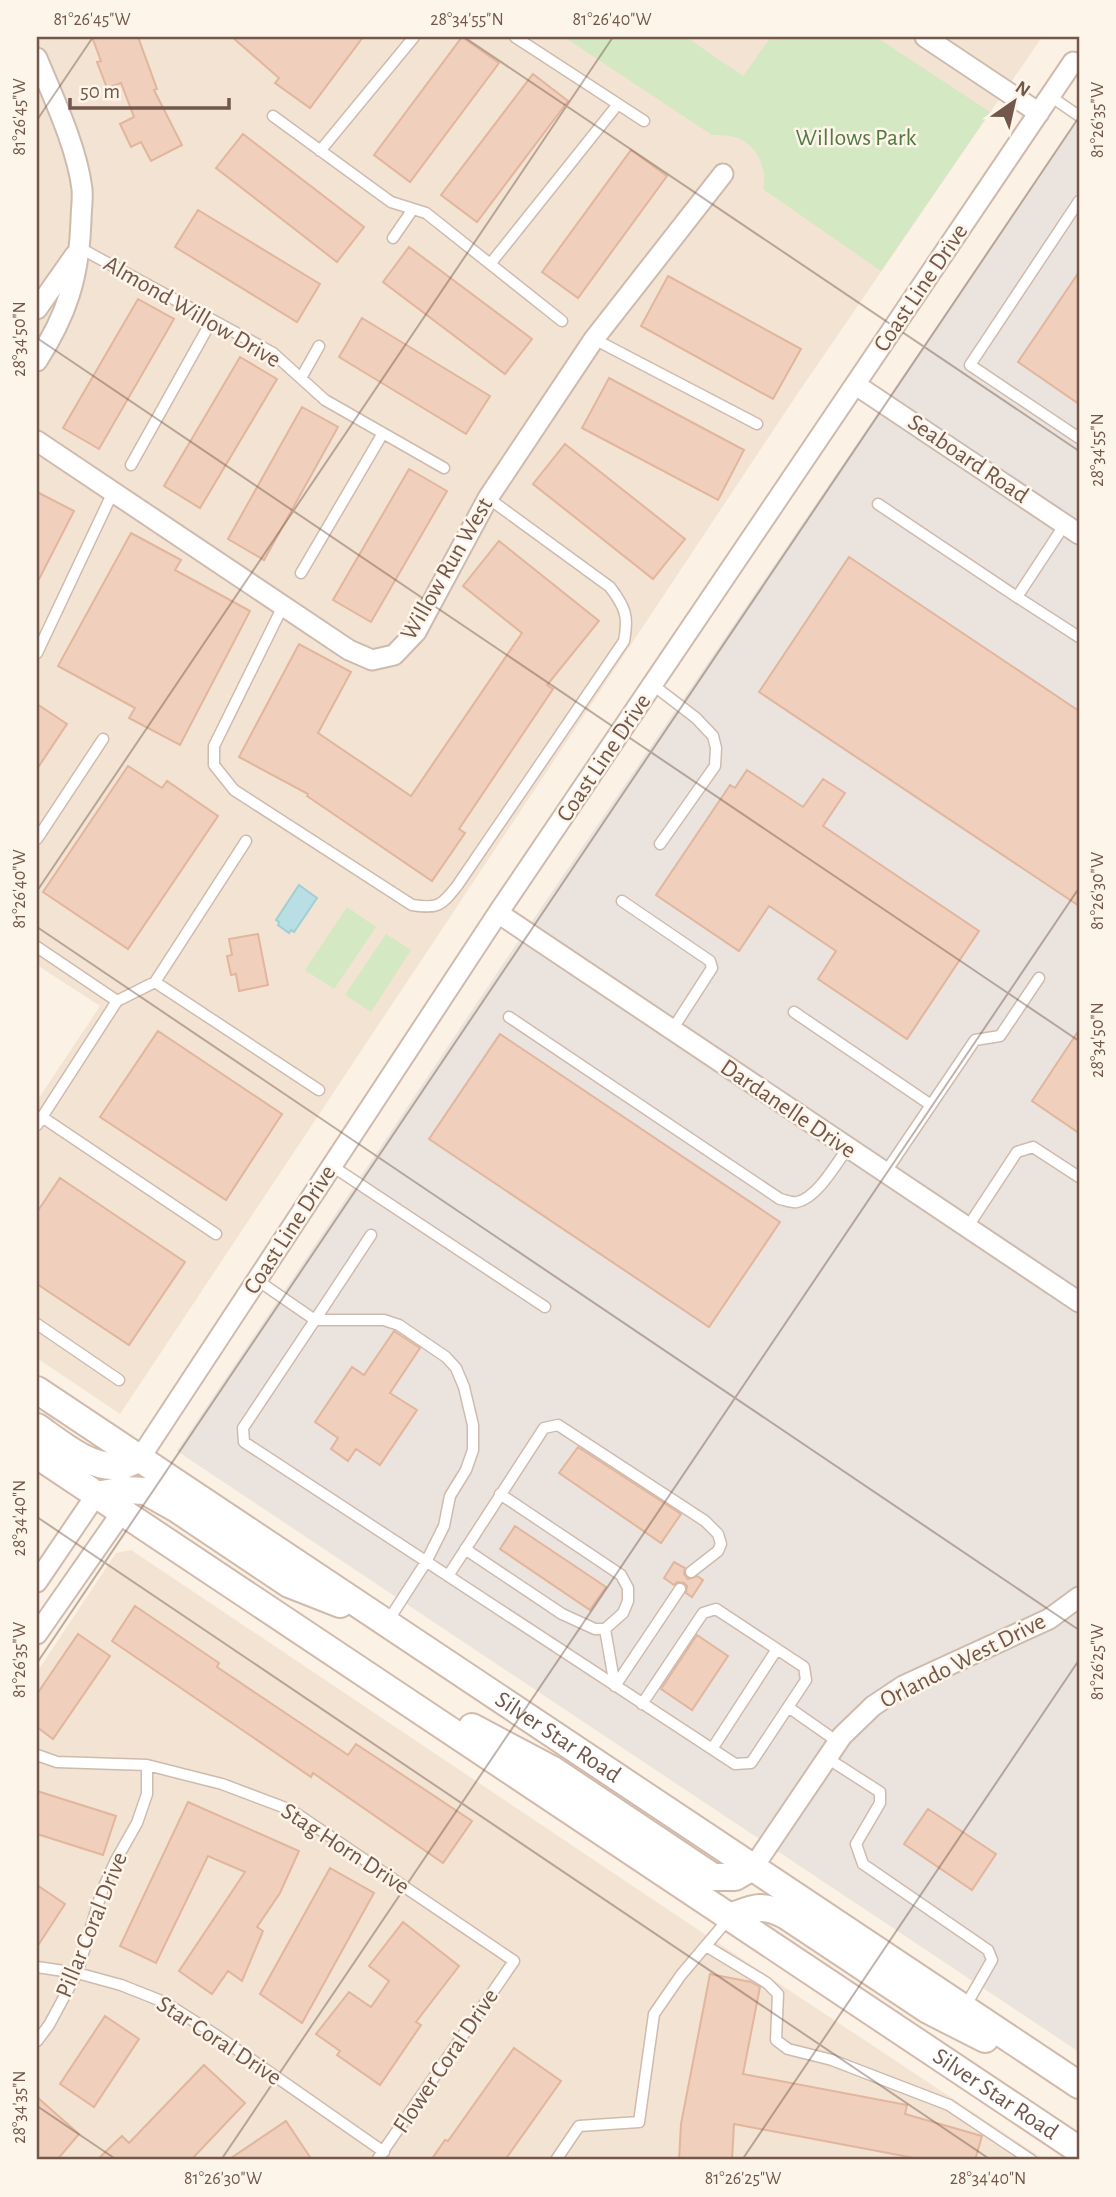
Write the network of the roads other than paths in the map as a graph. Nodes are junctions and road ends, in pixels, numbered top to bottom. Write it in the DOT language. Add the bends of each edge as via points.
graph roads {
  1 [pos="414,37"];
  2 [pos="515,37"];
  3 [pos="925,37"];
  4 [pos="1076,57"];
  5 [pos="37,58"];
  6 [pos="1050,96"];
  7 [pos="618,104"];
  8 [pos="1039,113"];
  9 [pos="272,116"];
  10 [pos="1079,116"];
  11 [pos="644,121"];
  12 [pos="320,151"];
  13 [pos="723,174"];
  14 [pos="1079,201"];
  15 [pos="413,209"];
  16 [pos="393,238"];
  17 [pos="80,248"];
  18 [pos="491,264"];
  19 [pos="37,309"];
  20 [pos="212,320"];
  21 [pos="562,321"];
  22 [pos="594,339"];
  23 [pos="318,346"];
  24 [pos="37,361"];
  25 [pos="301,378"];
  26 [pos="856,385"];
  27 [pos="757,424"];
  28 [pos="383,433"];
  29 [pos="1079,438"];
  30 [pos="37,441"];
  31 [pos="131,464"];
  32 [pos="444,468"];
  33 [pos="113,492"];
  34 [pos="488,498"];
  35 [pos="878,504"];
  36 [pos="1072,529"];
  37 [pos="302,573"];
  38 [pos="1017,597"];
  39 [pos="283,606"];
  40 [pos="1079,637"];
  41 [pos="37,653"];
  42 [pos="653,685"];
  43 [pos="103,740"];
  44 [pos="37,839"];
  45 [pos="246,841"];
  46 [pos="660,844"];
  47 [pos="622,901"];
  48 [pos="498,913"];
  49 [pos="37,947"];
  50 [pos="1039,978"];
  51 [pos="155,982"];
  52 [pos="117,1000"];
  53 [pos="794,1012"];
  54 [pos="509,1017"];
  55 [pos="672,1030"];
  56 [pos="319,1090"];
  57 [pos="931,1105"];
  58 [pos="39,1121"];
  59 [pos="847,1149"];
  60 [pos="332,1166"];
  61 [pos="885,1173"];
  62 [pos="1079,1177"];
  63 [pos="967,1228"];
  64 [pos="216,1234"];
  65 [pos="371,1235"];
  66 [pos="257,1280"];
  67 [pos="1079,1302"];
  68 [pos="545,1307"];
  69 [pos="315,1320"];
  70 [pos="37,1324"];
  71 [pos="119,1380"];
  72 [pos="37,1390"];
  73 [pos="37,1427"];
  74 [pos="37,1455"];
  75 [pos="140,1458"];
  76 [pos="500,1494"];
  77 [pos="96,1495"];
  78 [pos="122,1512"];
  79 [pos="465,1549"];
  80 [pos="426,1562"];
  81 [pos="691,1572"];
  82 [pos="448,1576"];
  83 [pos="37,1582"];
  84 [pos="680,1589"];
  85 [pos="1079,1597"];
  86 [pos="387,1623"];
  87 [pos="605,1629"];
  88 [pos="37,1634"];
  89 [pos="777,1649"];
  90 [pos="349,1664"];
  91 [pos="614,1685"];
  92 [pos="642,1704"];
  93 [pos="788,1707"];
  94 [pos="712,1749"];
  95 [pos="832,1750"];
  96 [pos="37,1755"];
  97 [pos="147,1765"];
  98 [pos="754,1866"];
  99 [pos="730,1917"];
  100 [pos="706,1946"];
  101 [pos="513,1961"];
  102 [pos="37,1967"];
  103 [pos="77,1973"];
  104 [pos="964,2008"];
  105 [pos="37,2041"];
  106 [pos="1079,2087"];
  107 [pos="1075,2150"];
  108 [pos="381,2156"];
  109 [pos="556,2160"];
  110 [pos="1031,2160"];
  1 -- 12 [label="lane"];
  2 -- 7 [label="lane"];
  3 -- 8 [label="street"];
  4 -- 6 [label="street, Coast Line Drive"];
  5 -- 17 [label="street" via="67,130 82,189"];
  6 -- 8 [label="street, Coast Line Drive"];
  6 -- 10 [label="lane"];
  7 -- 11 [label="lane"];
  7 -- 18 [label="lane"];
  8 -- 26 [label="street, Coast Line Drive"];
  9 -- 12 [label="lane"];
  12 -- 15 [label="lane" via="391,202"];
  13 -- 22 [label="street, Willow Run West"];
  14 -- 29 [label="lane" via="970,365"];
  15 -- 16 [label="lane"];
  15 -- 18 [label="lane" via="426,213"];
  17 -- 19 [label="street"];
  17 -- 20 [label="lane, Almond Willow Drive"];
  17 -- 24 [label="street" via="70,296"];
  18 -- 21 [label="lane"];
  20 -- 25 [label="lane, Almond Willow Drive" via="273,353"];
  20 -- 31 [label="lane"];
  22 -- 27 [label="lane"];
  22 -- 34 [label="street, Willow Run West"];
  23 -- 25 [label="lane"];
  25 -- 28 [label="lane, Almond Willow Drive" via="325,400"];
  26 -- 36 [label="street, Seaboard Road"];
  26 -- 42 [label="street, Coast Line Drive"];
  28 -- 32 [label="lane, Almond Willow Drive"];
  28 -- 37 [label="lane"];
  30 -- 33 [label="street, Willow Run West"];
  33 -- 39 [label="street, Willow Run West"];
  33 -- 41 [label="lane"];
  34 -- 39 [label="street, Willow Run West" via="416,632 394,655 372,660 349,650"];
  34 -- 39 [label="lane" via="610,587 628,622 624,641 457,886 433,908 412,905 234,790 214,765 214,746"];
  35 -- 38 [label="lane"];
  36 -- 38 [label="lane"];
  38 -- 40 [label="lane"];
  42 -- 46 [label="lane" via="696,718 713,736 716,748 715,766 706,782"];
  42 -- 48 [label="street, Coast Line Drive"];
  43 -- 44 [label="lane"];
  45 -- 51 [label="lane"];
  47 -- 55 [label="lane" via="710,961 712,968"];
  48 -- 55 [label="street, Dardanelle Drive"];
  48 -- 60 [label="street, Coast Line Drive"];
  49 -- 52 [label="lane"];
  50 -- 57 [label="lane" via="1000,1036 975,1040"];
  51 -- 52 [label="lane"];
  51 -- 56 [label="lane"];
  52 -- 58 [label="lane"];
  53 -- 57 [label="lane"];
  54 -- 59 [label="lane" via="780,1199 796,1202 810,1196"];
  55 -- 59 [label="street, Dardanelle Drive"];
  57 -- 61 [label="lane"];
  58 -- 64 [label="lane"];
  59 -- 61 [label="street, Dardanelle Drive"];
  60 -- 66 [label="street, Coast Line Drive"];
  60 -- 68 [label="lane"];
  61 -- 63 [label="street, Dardanelle Drive"];
  62 -- 63 [label="lane" via="1033,1147 1017,1152"];
  63 -- 67 [label="street, Dardanelle Drive"];
  65 -- 69 [label="lane"];
  66 -- 69 [label="lane"];
  66 -- 75 [label="street, Coast Line Drive"];
  69 -- 80 [label="lane" via="243,1428 244,1442"];
  69 -- 80 [label="lane" via="384,1320 399,1325 456,1368 473,1425 473,1450"];
  70 -- 71 [label="lane"];
  72 -- 75 [label="main road, Silver Star Road"];
  73 -- 75 [label="main road" via="101,1465 120,1466"];
  74 -- 77 [label="main road, Silver Star Road"];
  75 -- 86 [label="main road, Silver Star Road"];
  76 -- 79 [label="lane"];
  76 -- 81 [label="lane" via="544,1428 558,1425 718,1534 718,1551"];
  76 -- 87 [label="lane" via="621,1575 628,1601 623,1613"];
  77 -- 78 [label="main road, Silver Star Road"];
  77 -- 83 [label="street"];
  77 -- 86 [label="main road" via="145,1491 289,1584"];
  78 -- 88 [label="street"];
  78 -- 90 [label="main road, Silver Star Road"];
  79 -- 82 [label="lane"];
  79 -- 87 [label="lane" via="562,1614"];
  80 -- 82 [label="lane"];
  80 -- 86 [label="lane"];
  82 -- 91 [label="lane"];
  84 -- 91 [label="lane"];
  85 -- 95 [label="street, Orlando West Drive" via="1049,1619 903,1686 873,1706"];
  86 -- 98 [label="main road, Silver Star Road"];
  87 -- 91 [label="lane"];
  89 -- 92 [label="lane" via="716,1609 703,1613"];
  89 -- 93 [label="lane" via="804,1667 806,1680"];
  89 -- 94 [label="lane"];
  90 -- 98 [label="main road" via="553,1770 713,1877 735,1877"];
  90 -- 99 [label="main road, Silver Star Road"];
  91 -- 92 [label="lane"];
  92 -- 94 [label="lane"];
  93 -- 94 [label="lane" via="751,1763 735,1764"];
  93 -- 95 [label="lane"];
  95 -- 98 [label="street, Orlando West Drive"];
  95 -- 104 [label="lane" via="880,1792 880,1803 856,1844 863,1864 988,1950 992,1960"];
  96 -- 97 [label="lane, Stag Horn Drive" via="57,1762"];
  97 -- 101 [label="lane, Stag Horn Drive" via="222,1784 290,1810"];
  97 -- 103 [label="lane, Pillar Coral Drive" via="147,1794 102,1891"];
  98 -- 104 [label="main road, Silver Star Road"];
  99 -- 100 [label="lane"];
  99 -- 106 [label="main road" via="769,1907 928,2010"];
  99 -- 107 [label="main road, Silver Star Road"];
  100 -- 109 [label="lane" via="654,2014 639,2122 579,2126"];
  100 -- 110 [label="lane" via="778,1994 776,2040 788,2049 832,2060 949,2105"];
  101 -- 108 [label="lane, Flower Coral Drive"];
  102 -- 103 [label="lane, Star Coral Drive"];
  103 -- 105 [label="lane, Pillar Coral Drive"];
  103 -- 108 [label="lane, Star Coral Drive" via="164,2002"];
  104 -- 106 [label="main road, Silver Star Road"];
}
